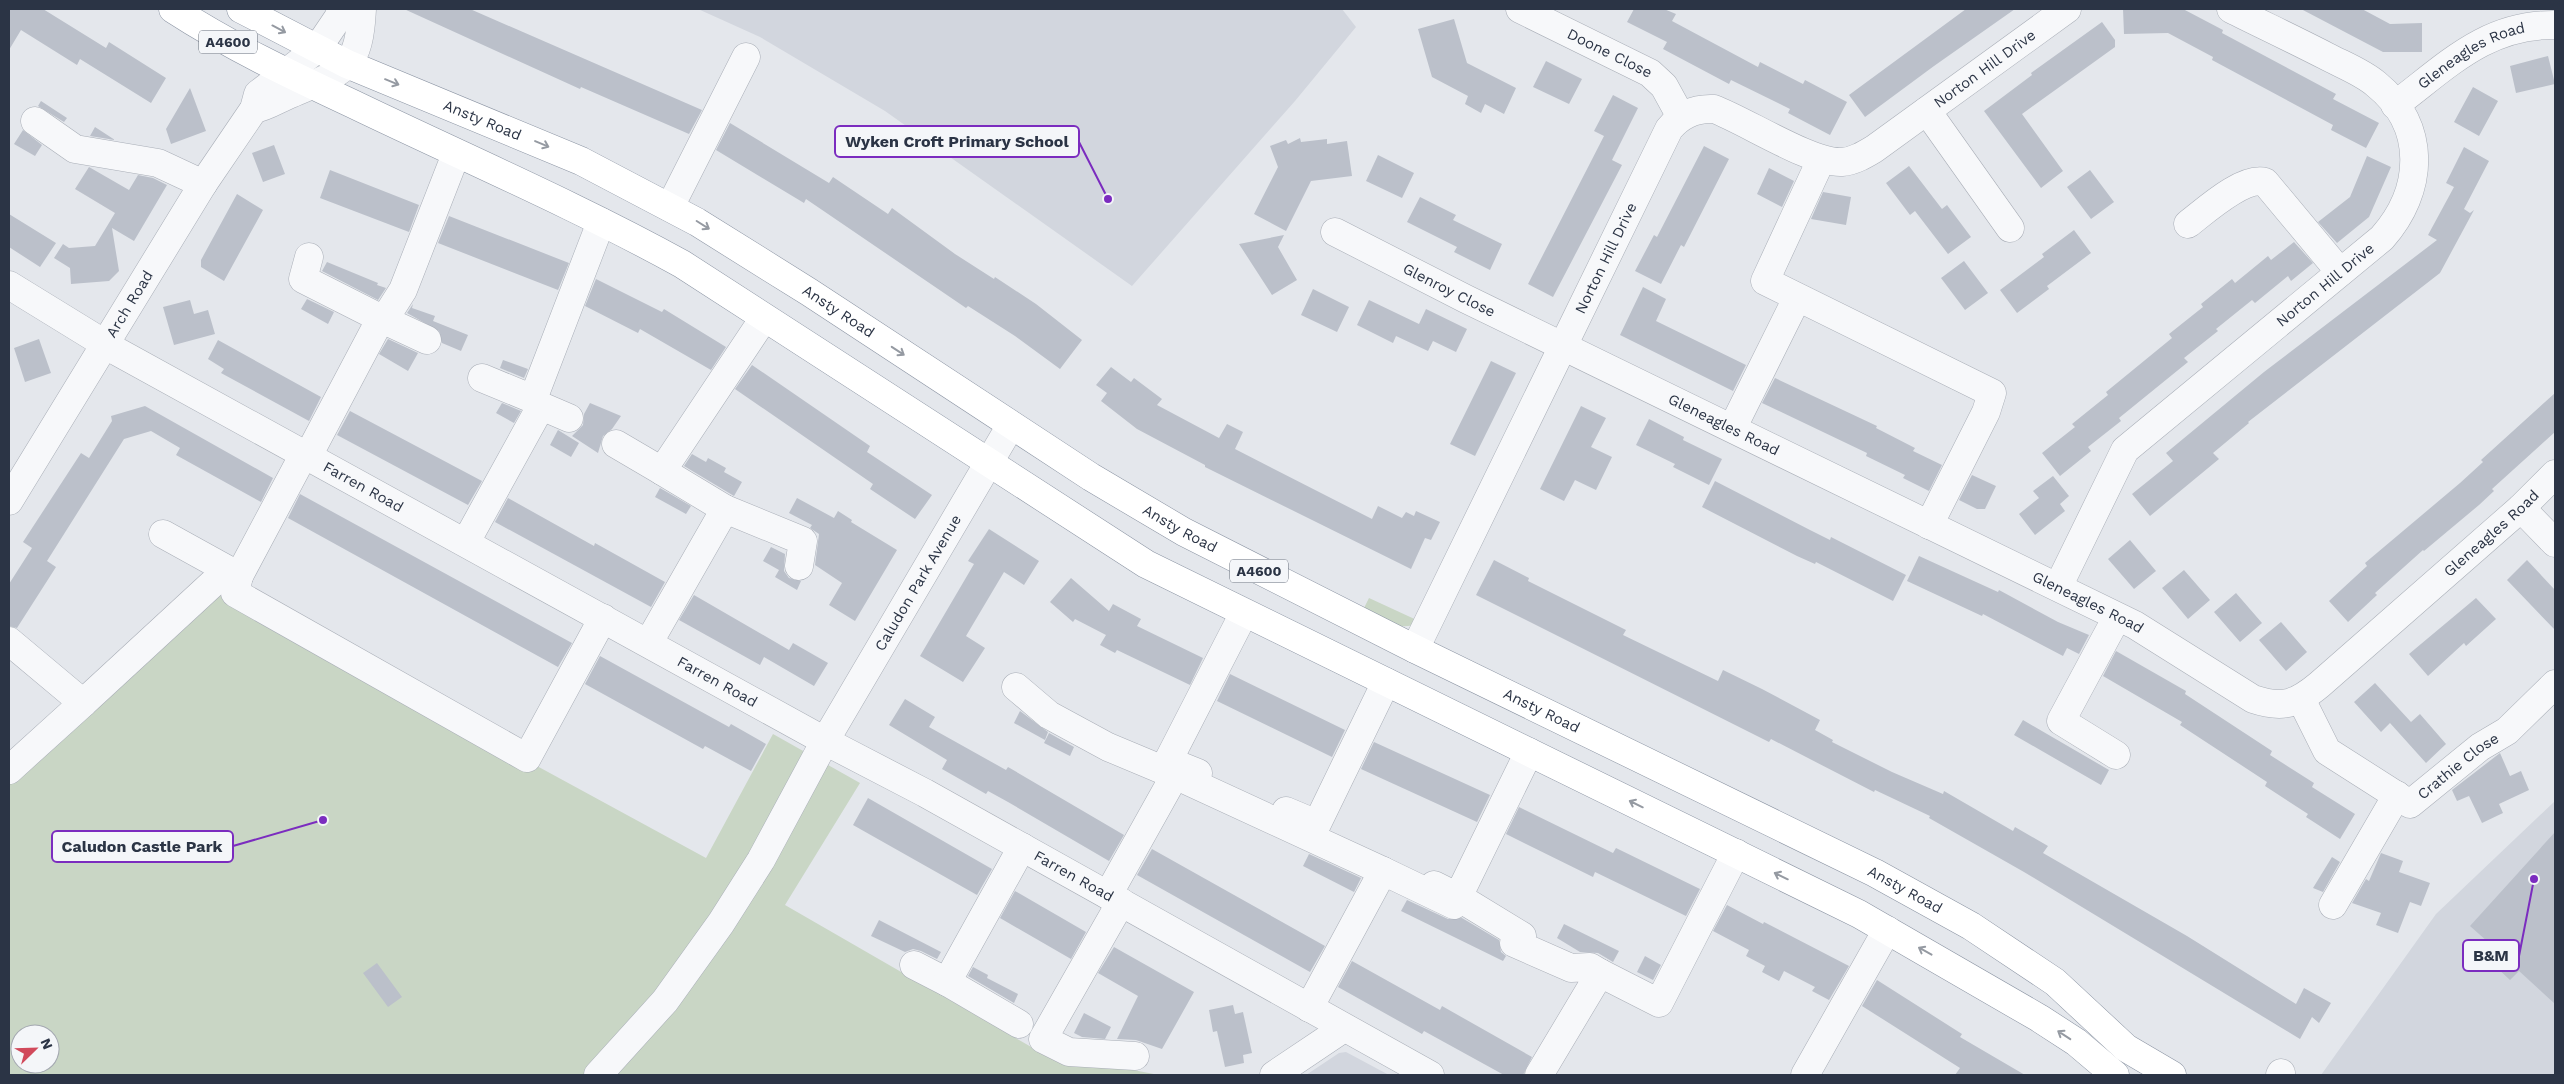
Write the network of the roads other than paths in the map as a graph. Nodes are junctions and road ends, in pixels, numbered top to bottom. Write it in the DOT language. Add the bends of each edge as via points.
graph roads {
  1 [pos="173,9"];
  2 [pos="241,9"];
  3 [pos="342,9"];
  4 [pos="362,9"];
  5 [pos="1520,9"];
  6 [pos="2067,9"];
  7 [pos="2231,9"];
  8 [pos="2555,25"];
  9 [pos="317,49"];
  10 [pos="746,57"];
  11 [pos="347,64"];
  12 [pos="285,72"];
  13 [pos="313,85"];
  14 [pos="2395,105"];
  15 [pos="254,109"];
  16 [pos="1927,111"];
  17 [pos="1681,118"];
  18 [pos="35,121"];
  19 [pos="456,154"];
  20 [pos="1821,160"];
  21 [pos="203,184"];
  22 [pos="670,207"];
  23 [pos="601,222"];
  24 [pos="2188,224"];
  25 [pos="2010,228"];
  26 [pos="1334,232"];
  27 [pos="309,257"];
  28 [pos="2340,272"];
  29 [pos="9,285"];
  30 [pos="1797,298"];
  31 [pos="764,318"];
  32 [pos="383,319"];
  33 [pos="427,340"];
  34 [pos="105,344"];
  35 [pos="1565,346"];
  36 [pos="482,378"];
  37 [pos="537,403"];
  38 [pos="569,418"];
  39 [pos="1011,425"];
  40 [pos="1733,427"];
  41 [pos="616,444"];
  42 [pos="306,455"];
  43 [pos="988,463"];
  44 [pos="662,470"];
  45 [pos="2555,474"];
  46 [pos="9,501"];
  47 [pos="2521,508"];
  48 [pos="725,509"];
  49 [pos="1929,524"];
  50 [pos="163,534"];
  51 [pos="466,542"];
  52 [pos="2555,543"];
  53 [pos="799,566"];
  54 [pos="238,576"];
  55 [pos="212,584"];
  56 [pos="2058,587"];
  57 [pos="1244,613"];
  58 [pos="2117,617"];
  59 [pos="603,618"];
  60 [pos="9,641"];
  61 [pos="649,642"];
  62 [pos="1415,649"];
  63 [pos="1386,682"];
  64 [pos="2555,684"];
  65 [pos="1016,687"];
  66 [pos="2300,699"];
  67 [pos="83,702"];
  68 [pos="1114,737"];
  69 [pos="825,741"];
  70 [pos="1528,752"];
  71 [pos="2116,755"];
  72 [pos="1171,768"];
  73 [pos="9,770"];
  74 [pos="1577,776"];
  75 [pos="1227,786"];
  76 [pos="2397,796"];
  77 [pos="1265,801"];
  78 [pos="1317,824"];
  79 [pos="1361,846"];
  80 [pos="1022,847"];
  81 [pos="1736,853"];
  82 [pos="1383,871"];
  83 [pos="1412,873"];
  84 [pos="1114,899"];
  85 [pos="1456,901"];
  86 [pos="2333,905"];
  87 [pos="1887,930"];
  88 [pos="914,964"];
  89 [pos="1600,973"];
  90 [pos="947,982"];
  91 [pos="1309,1008"];
  92 [pos="1019,1024"];
  93 [pos="1344,1028"];
  94 [pos="1135,1056"];
  95 [pos="2108,1070"];
  96 [pos="598,1075"];
  97 [pos="1274,1075"];
  98 [pos="1430,1075"];
  99 [pos="1539,1075"];
  100 [pos="1805,1075"];
  101 [pos="2172,1075"];
  1 -- 12 [label="highway, A4600" via="210,33"];
  2 -- 9 [label="highway, Ansty Road / A4600, one-way"];
  3 -- 9 [label="street"];
  4 -- 11 [label="street" via="358,45"];
  5 -- 17 [label="street, Doone Close" via="1650,73 1664,86"];
  6 -- 16 [label="street, Norton Hill Drive"];
  7 -- 14 [label="street, Norton Hill Drive" via="2367,77"];
  8 -- 14 [label="street, Gleneagles Road" via="2516,28 2486,40"];
  9 -- 11 [label="highway, Ansty Road / A4600"];
  9 -- 12 [label="street"];
  10 -- 22 [label="street"];
  11 -- 13 [label="street" via="331,77"];
  11 -- 22 [label="highway, Ansty Road / A4600, one-way" via="581,161"];
  12 -- 13 [label="highway, A4600"];
  12 -- 15 [label="street" via="258,94"];
  13 -- 15 [label="street" via="269,106"];
  13 -- 19 [label="highway, A4600"];
  14 -- 28 [label="street, Norton Hill Drive" via="2410,133 2414,151 2415,166 2408,200 2382,238"];
  15 -- 21 [label="street, Arch Road"];
  16 -- 20 [label="street, Norton Hill Drive" via="1864,156 1843,162"];
  16 -- 25 [label="street, Norton Hill Drive"];
  17 -- 20 [label="street, Norton Hill Drive" via="1697,110 1714,109"];
  17 -- 35 [label="street, Norton Hill Drive" via="1669,129"];
  18 -- 21 [label="street" via="76,160 158,163"];
  19 -- 23 [label="highway, A4600" via="569,204"];
  19 -- 32 [label="street" via="403,290"];
  20 -- 30 [label="street" via="1765,281"];
  21 -- 34 [label="street, Arch Road"];
  22 -- 39 [label="highway, Ansty Road / A4600, one-way" via="809,292"];
  23 -- 31 [label="highway, A4600" via="682,264"];
  23 -- 37 [label="street"];
  24 -- 28 [label="street" via="2233,191 2260,180 2266,182"];
  26 -- 35 [label="street, Glenroy Close"];
  27 -- 32 [label="street" via="303,278"];
  28 -- 56 [label="street, Norton Hill Drive" via="2126,450"];
  29 -- 34 [label="street, Farren Road"];
  30 -- 40 [label="street"];
  30 -- 49 [label="street" via="1992,393 1986,412"];
  31 -- 43 [label="highway, A4600"];
  31 -- 44 [label="street"];
  32 -- 33 [label="street"];
  32 -- 42 [label="street"];
  34 -- 42 [label="street, Farren Road"];
  34 -- 46 [label="street, Arch Road"];
  35 -- 40 [label="street, Gleneagles Road"];
  35 -- 62 [label="street, Norton Hill Drive"];
  36 -- 37 [label="street"];
  37 -- 38 [label="street"];
  37 -- 51 [label="street"];
  39 -- 43 [label="street, Caludon Park Avenue"];
  39 -- 62 [label="highway, Ansty Road / A4600" via="1184,532"];
  40 -- 49 [label="street, Gleneagles Road"];
  41 -- 44 [label="street"];
  42 -- 51 [label="street, Farren Road"];
  42 -- 54 [label="street"];
  43 -- 57 [label="highway, A4600" via="1146,564"];
  43 -- 69 [label="street, Caludon Park Avenue"];
  44 -- 48 [label="street"];
  45 -- 47 [label="street, Gleneagles Road"];
  47 -- 52 [label="street"];
  47 -- 66 [label="street, Gleneagles Road"];
  48 -- 53 [label="street" via="802,541"];
  48 -- 61 [label="street"];
  49 -- 56 [label="street, Gleneagles Road"];
  50 -- 54 [label="street"];
  51 -- 59 [label="street, Farren Road"];
  54 -- 59 [label="street" via="234,593 527,758"];
  55 -- 67 [label="street"];
  56 -- 58 [label="street, Gleneagles Road"];
  57 -- 63 [label="highway, A4600"];
  57 -- 72 [label="street"];
  58 -- 66 [label="street, Gleneagles Road" via="2253,699 2284,705"];
  58 -- 71 [label="street" via="2061,721"];
  59 -- 61 [label="street, Farren Road"];
  60 -- 67 [label="street"];
  61 -- 69 [label="street, Farren Road"];
  62 -- 74 [label="highway" via="1411,659 1412,671 1421,680 1539,747"];
  62 -- 101 [label="highway, Ansty Road / A4600" via="1875,873 1971,926 2055,982 2126,1048"];
  63 -- 70 [label="highway, A4600"];
  63 -- 78 [label="street"];
  64 -- 76 [label="street, Crathie Close" via="2507,730 2480,747 2410,804"];
  65 -- 72 [label="street" via="1049,715 1100,743"];
  66 -- 76 [label="street, Crathie Close" via="2327,751"];
  67 -- 73 [label="street"];
  68 -- 72 [label="street"];
  69 -- 80 [label="street, Farren Road"];
  69 -- 96 [label="street, Caludon Park Avenue" via="761,860 722,923 665,1001"];
  70 -- 74 [label="highway, A4600"];
  70 -- 85 [label="street"];
  72 -- 75 [label="street"];
  72 -- 82 [label="street"];
  72 -- 84 [label="street"];
  81 -- 74 [label="highway, A4600, one-way"];
  76 -- 86 [label="street"];
  77 -- 78 [label="street"];
  78 -- 79 [label="street"];
  80 -- 84 [label="street, Farren Road"];
  80 -- 90 [label="street"];
  87 -- 81 [label="highway, A4600, one-way"];
  81 -- 89 [label="street" via="1659,1003"];
  82 -- 85 [label="street"];
  82 -- 91 [label="street"];
  83 -- 85 [label="street"];
  84 -- 91 [label="street, Farren Road"];
  84 -- 94 [label="street" via="1043,1039 1069,1052"];
  85 -- 89 [label="street" via="1571,968 1590,967"];
  95 -- 87 [label="highway, A4600, one-way" via="2076,1042 2040,1018"];
  87 -- 100 [label="street"];
  88 -- 90 [label="street"];
  89 -- 99 [label="street"];
  90 -- 92 [label="street"];
  91 -- 93 [label="street, Farren Road"];
  93 -- 97 [label="street"];
  93 -- 98 [label="street, Farren Road"];
}
